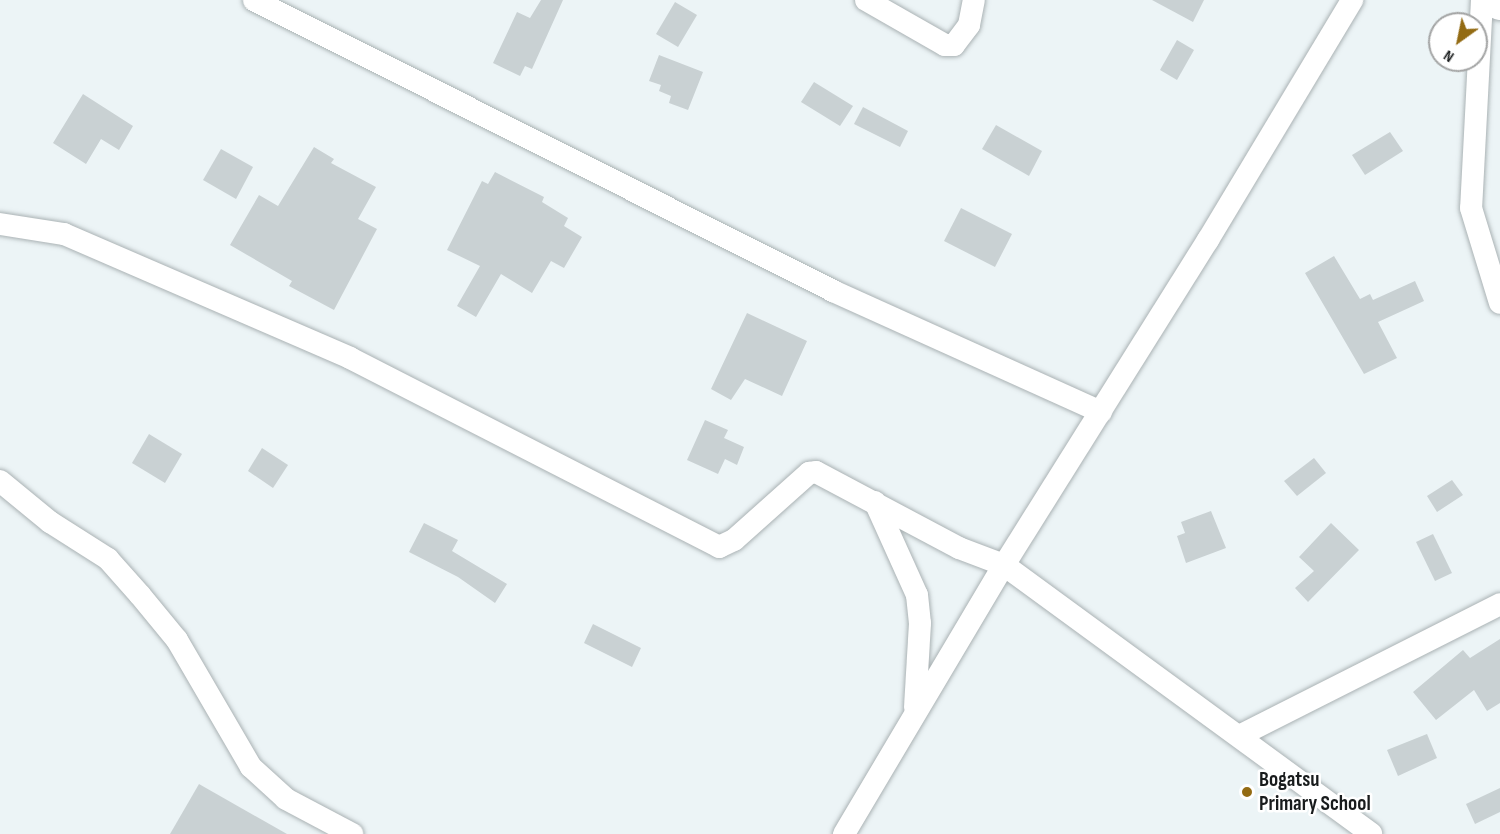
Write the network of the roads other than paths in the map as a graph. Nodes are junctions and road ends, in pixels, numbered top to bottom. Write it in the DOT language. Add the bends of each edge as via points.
graph roads {
  1 [pos="254,0"];
  2 [pos="866,0"];
  3 [pos="974,0"];
  4 [pos="1352,0"];
  5 [pos="1482,0"];
  6 [pos="1497,0"];
  7 [pos="1500,4"];
  8 [pos="0,224"];
  9 [pos="1500,303"];
  10 [pos="1101,412"];
  11 [pos="0,481"];
  12 [pos="875,502"];
  13 [pos="1004,565"];
  14 [pos="1500,603"];
  15 [pos="914,714"];
  16 [pos="1241,735"];
  17 [pos="352,834"];
  18 [pos="844,834"];
  19 [pos="1371,834"];
  1 -- 10 [label="street" via="833,291"];
  2 -- 3 [label="street" via="945,45 954,45 969,25"];
  4 -- 10 [label="street"];
  5 -- 9 [label="street" via="1471,208"];
  6 -- 7 [label="street"];
  8 -- 12 [label="street" via="64,234 350,358 719,547 734,540 809,473"];
  10 -- 13 [label="street"];
  11 -- 17 [label="street" via="50,522 108,559 140,595 177,640 251,767 286,799"];
  12 -- 13 [label="street" via="950,543"];
  12 -- 15 [label="street" via="917,595 921,623"];
  13 -- 15 [label="street"];
  13 -- 16 [label="street" via="1105,642"];
  14 -- 16 [label="street"];
  15 -- 18 [label="street"];
  16 -- 19 [label="street"];
}
